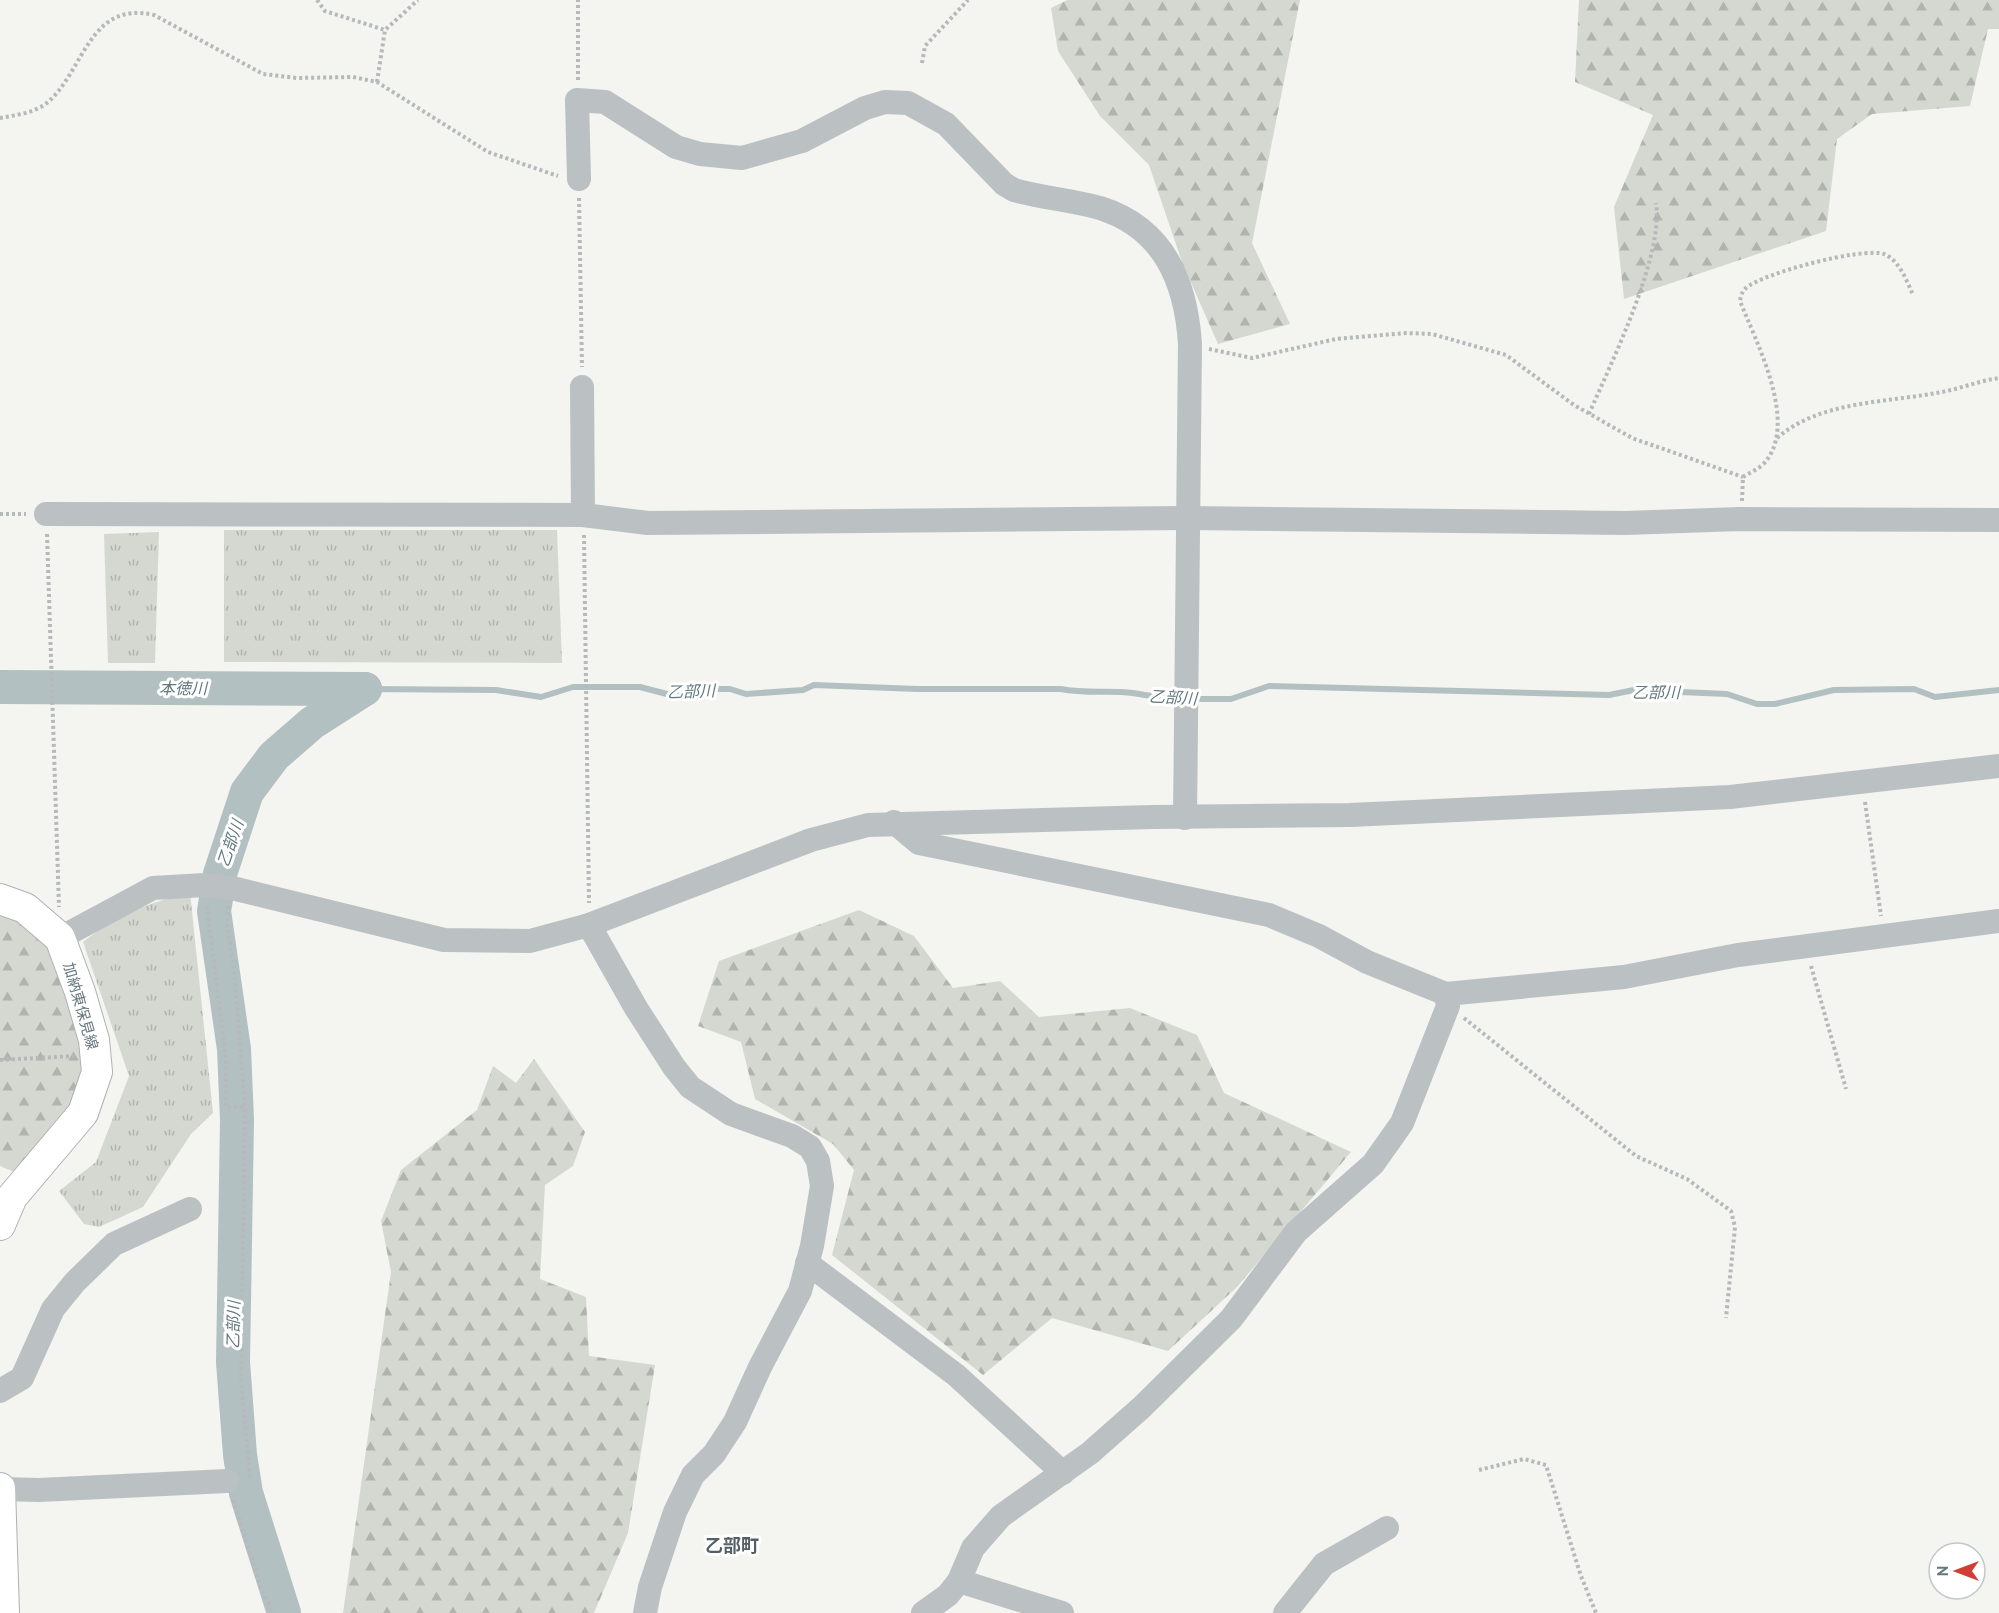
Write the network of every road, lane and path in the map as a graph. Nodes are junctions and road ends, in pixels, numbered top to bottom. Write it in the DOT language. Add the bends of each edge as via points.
graph roads {
  1 [pos="317,0"];
  2 [pos="418,0"];
  3 [pos="578,0"];
  4 [pos="968,0"];
  5 [pos="386,30"];
  6 [pos="922,63"];
  7 [pos="377,82"];
  8 [pos="577,100"];
  9 [pos="0,118"];
  10 [pos="579,179"];
  11 [pos="1656,203"];
  12 [pos="1913,295"];
  13 [pos="1190,344"];
  14 [pos="1999,378"];
  15 [pos="582,387"];
  16 [pos="1589,414"];
  17 [pos="1776,438"];
  18 [pos="46,514"];
  19 [pos="583,515"];
  20 [pos="1188,518"];
  21 [pos="1999,520"];
  22 [pos="1999,766"];
  23 [pos="1860,782"];
  24 [pos="1185,818"];
  25 [pos="894,822"];
  26 [pos="205,885"];
  27 [pos="232,888"];
  28 [pos="0,899"];
  29 [pos="1999,921"];
  30 [pos="589,925"];
  31 [pos="1878,937"];
  32 [pos="60,938"];
  33 [pos="1806,947"];
  34 [pos="1447,1000"];
  35 [pos="95,1056"];
  36 [pos="0,1060"];
  37 [pos="1846,1089"];
  38 [pos="245,1107"];
  39 [pos="6,1203"];
  40 [pos="190,1209"];
  41 [pos="0,1225"];
  42 [pos="807,1263"];
  43 [pos="1726,1318"];
  44 [pos="0,1391"];
  45 [pos="1479,1470"];
  46 [pos="1063,1473"];
  47 [pos="239,1479"];
  48 [pos="0,1488"];
  49 [pos="1387,1528"];
  50 [pos="958,1581"];
  51 [pos="4,1613"];
  52 [pos="273,1613"];
  53 [pos="645,1613"];
  54 [pos="923,1613"];
  55 [pos="1062,1613"];
  56 [pos="1285,1613"];
  57 [pos="1596,1613"];
  1 -- 5 [label="path" via="325,11"];
  2 -- 5 [label="path"];
  3 -- 8 [label="path"];
  4 -- 6 [label="path" via="926,46"];
  5 -- 7 [label="path"];
  7 -- 9 [label="path" via="353,77 263,74 154,15 130,11 99,25 49,101 41,107"];
  7 -- 10 [label="path" via="488,152 542,172"];
  8 -- 10 [label="street"];
  8 -- 13 [label="street" via="605,102 676,147 742,158 802,141 865,108 885,102 908,103 946,123 1014,190 1101,209 1142,229 1169,262 1184,296"];
  10 -- 15 [label="path"];
  11 -- 16 [label="path" via="1648,267"];
  12 -- 17 [label="path" via="1894,261 1874,252 1846,254 1748,287 1741,294 1740,301 1772,384"];
  13 -- 16 [label="path" via="1252,358 1336,339 1432,334 1506,355"];
  13 -- 20 [label="street"];
  14 -- 17 [label="path" via="1938,393 1845,406 1791,426"];
  15 -- 19 [label="street"];
  16 -- 17 [label="path" via="1632,438 1743,477 1766,462"];
  18 -- 19 [label="street"];
  18 -- 32 [label="path"];
  19 -- 20 [label="street" via="648,523"];
  19 -- 30 [label="path"];
  20 -- 21 [label="street" via="1625,523 1740,519"];
  20 -- 24 [label="street"];
  22 -- 23 [label="street"];
  23 -- 24 [label="street" via="1730,797 1350,815"];
  23 -- 31 [label="path" via="1868,812 1881,917"];
  24 -- 25 [label="street"];
  25 -- 30 [label="street" via="811,840"];
  25 -- 34 [label="street" via="919,843 1269,915"];
  26 -- 27 [label="street"];
  26 -- 32 [label="street" via="153,888"];
  26 -- 38 [label="path" via="226,1060 226,1107"];
  27 -- 30 [label="street" via="444,940 530,941"];
  27 -- 38 [label="path" via="227,925"];
  28 -- 32 [label="main road, 加納東保見線" via="25,908"];
  29 -- 31 [label="street"];
  30 -- 42 [label="street" via="636,1008 690,1087 731,1114 792,1136 810,1148 818,1161 822,1186"];
  31 -- 33 [label="street"];
  32 -- 35 [label="main road, 加納東保見線" via="80,992"];
  33 -- 34 [label="street"];
  33 -- 37 [label="path"];
  34 -- 43 [label="path" via="1491,1041 1636,1156 1687,1179 1731,1211 1736,1227"];
  34 -- 46 [label="street" via="1402,1123 1373,1164 1296,1232 1231,1319 1203,1348 1134,1415"];
  35 -- 36 [label="path"];
  35 -- 39 [label="main road, 加納東保見線" via="97,1072 83,1113"];
  38 -- 47 [label="path"];
  39 -- 41 [label="main road, 加納東保見線"];
  40 -- 44 [label="street" via="114,1244 53,1309 22,1378"];
  42 -- 46 [label="street" via="956,1375"];
  42 -- 53 [label="street" via="800,1291 735,1422 714,1454 693,1475 675,1512"];
  45 -- 57 [label="path" via="1524,1459 1546,1465"];
  46 -- 50 [label="street" via="1001,1516 974,1548"];
  47 -- 48 [label="street" via="39,1490"];
  47 -- 52 [label="path" via="260,1585"];
  48 -- 51 [label="main road"];
  49 -- 56 [label="street" via="1324,1564"];
  50 -- 54 [label="street" via="948,1595"];
  50 -- 55 [label="street"];
}
